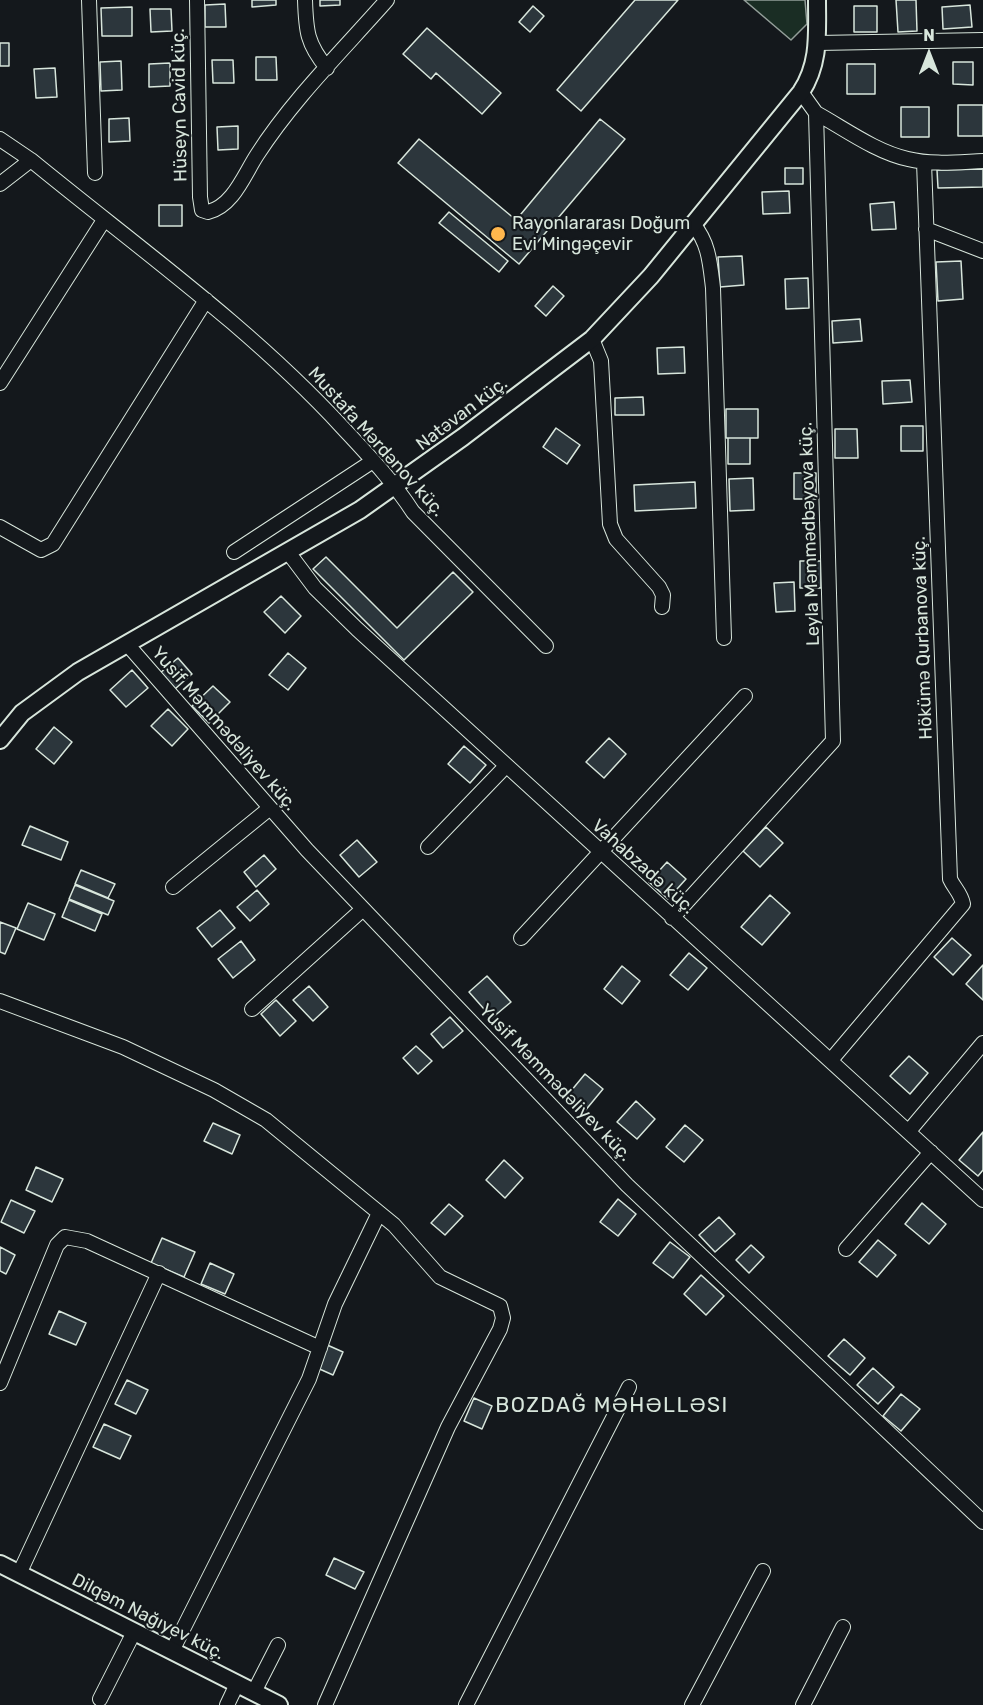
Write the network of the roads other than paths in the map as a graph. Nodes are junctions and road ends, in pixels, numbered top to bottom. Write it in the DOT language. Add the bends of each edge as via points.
graph roads {
  1 [pos="89,0"];
  2 [pos="197,0"];
  3 [pos="305,0"];
  4 [pos="387,0"];
  5 [pos="817,0"];
  6 [pos="983,40"];
  7 [pos="818,43"];
  8 [pos="327,68"];
  9 [pos="801,92"];
  10 [pos="816,113"];
  11 [pos="0,139"];
  12 [pos="31,160"];
  13 [pos="983,161"];
  14 [pos="924,162"];
  15 [pos="95,173"];
  16 [pos="0,184"];
  17 [pos="104,220"];
  18 [pos="693,224"];
  19 [pos="926,229"];
  20 [pos="983,251"];
  21 [pos="206,300"];
  22 [pos="592,339"];
  23 [pos="0,383"];
  24 [pos="373,461"];
  25 [pos="397,486"];
  26 [pos="0,526"];
  27 [pos="234,552"];
  28 [pos="288,552"];
  29 [pos="662,607"];
  30 [pos="724,638"];
  31 [pos="127,644"];
  32 [pos="546,646"];
  33 [pos="745,696"];
  34 [pos="0,740"];
  35 [pos="506,766"];
  36 [pos="270,808"];
  37 [pos="428,847"];
  38 [pos="600,852"];
  39 [pos="173,887"];
  40 [pos="363,909"];
  41 [pos="672,918"];
  42 [pos="521,938"];
  43 [pos="0,1001"];
  44 [pos="252,1009"];
  45 [pos="983,1043"];
  46 [pos="831,1060"];
  47 [pos="909,1131"];
  48 [pos="931,1152"];
  49 [pos="983,1200"];
  50 [pos="379,1213"];
  51 [pos="846,1249"];
  52 [pos="159,1273"];
  53 [pos="320,1348"];
  54 [pos="0,1383"];
  55 [pos="629,1388"];
  56 [pos="983,1522"];
  57 [pos="0,1564"];
  58 [pos="763,1570"];
  59 [pos="19,1574"];
  60 [pos="843,1627"];
  61 [pos="134,1632"];
  62 [pos="278,1645"];
  63 [pos="172,1651"];
  64 [pos="237,1684"];
  65 [pos="254,1692"];
  66 [pos="100,1700"];
  67 [pos="227,1705"];
  68 [pos="279,1705"];
  69 [pos="325,1705"];
  70 [pos="466,1705"];
  71 [pos="692,1705"];
  72 [pos="803,1705"];
  1 -- 15 [label="street"];
  2 -- 8 [label="street, Hüseyn Cavid küç." via="202,210 216,211 227,203 261,148"];
  3 -- 8 [label="street" via="312,50"];
  4 -- 8 [label="street"];
  5 -- 7 [label="street, Natəvan küç."];
  6 -- 7 [label="street"];
  7 -- 9 [label="street, Natəvan küç." via="815,66"];
  9 -- 10 [label="street"];
  9 -- 18 [label="street, Natəvan küç."];
  10 -- 14 [label="street" via="888,153"];
  10 -- 41 [label="street, Leyla Məmmədbəyova küç." via="833,741"];
  11 -- 12 [label="street, Mustafa Mərdənov küç."];
  12 -- 16 [label="street"];
  12 -- 17 [label="street, Mustafa Mərdənov küç."];
  13 -- 14 [label="street"];
  14 -- 19 [label="street, Hökümə Qurbanova küç."];
  17 -- 21 [label="street, Mustafa Mərdənov küç."];
  17 -- 23 [label="street"];
  18 -- 22 [label="street, Natəvan küç."];
  18 -- 30 [label="street" via="709,251 713,288"];
  19 -- 20 [label="street"];
  19 -- 46 [label="street, Hökümə Qurbanova küç." via="950,879 963,903"];
  21 -- 24 [label="street, Mustafa Mərdənov küç." via="312,394"];
  21 -- 26 [label="street" via="53,544 41,550"];
  22 -- 25 [label="street, Natəvan küç."];
  22 -- 29 [label="street" via="601,361 610,524 616,539 659,587"];
  24 -- 25 [label="street, Mustafa Mərdənov küç."];
  24 -- 27 [label="street"];
  25 -- 28 [label="street, Natəvan küç."];
  25 -- 32 [label="street, Mustafa Mərdənov küç." via="413,512"];
  28 -- 31 [label="street, Natəvan küç."];
  28 -- 35 [label="street, Vahabzadə küç." via="315,588"];
  31 -- 34 [label="street, Natəvan küç." via="44,695 22,713"];
  31 -- 36 [label="street, Yusif Məmmədəliyev küç."];
  33 -- 38 [label="street"];
  35 -- 37 [label="street"];
  35 -- 38 [label="street, Vahabzadə küç."];
  36 -- 39 [label="street"];
  36 -- 40 [label="street, Yusif Məmmədəliyev küç."];
  38 -- 41 [label="street, Vahabzadə küç."];
  38 -- 42 [label="street"];
  40 -- 44 [label="street"];
  40 -- 56 [label="street, Yusif Məmmədəliyev küç." via="627,1185"];
  41 -- 46 [label="street, Vahabzadə küç."];
  43 -- 50 [label="street" via="123,1047 231,1100 266,1120"];
  45 -- 47 [label="street"];
  46 -- 47 [label="street, Vahabzadə küç."];
  47 -- 48 [label="street, Vahabzadə küç."];
  48 -- 49 [label="street, Vahabzadə küç."];
  48 -- 51 [label="street"];
  50 -- 53 [label="street" via="335,1304"];
  50 -- 69 [label="street" via="440,1277 500,1306 503,1317 448,1427"];
  52 -- 53 [label="street"];
  52 -- 54 [label="street" via="87,1240 65,1237 57,1245"];
  52 -- 59 [label="street"];
  53 -- 63 [label="street" via="309,1379"];
  55 -- 70 [label="street"];
  57 -- 59 [label="street, Dilqəm Nağıyev küç."];
  58 -- 71 [label="street"];
  59 -- 61 [label="street, Dilqəm Nağıyev küç."];
  60 -- 72 [label="street"];
  61 -- 63 [label="street, Dilqəm Nağıyev küç."];
  61 -- 66 [label="street"];
  62 -- 65 [label="street"];
  63 -- 64 [label="street, Dilqəm Nağıyev küç."];
  64 -- 65 [label="street, Dilqəm Nağıyev küç."];
  64 -- 67 [label="street"];
  65 -- 68 [label="street, Dilqəm Nağıyev küç."];
}
